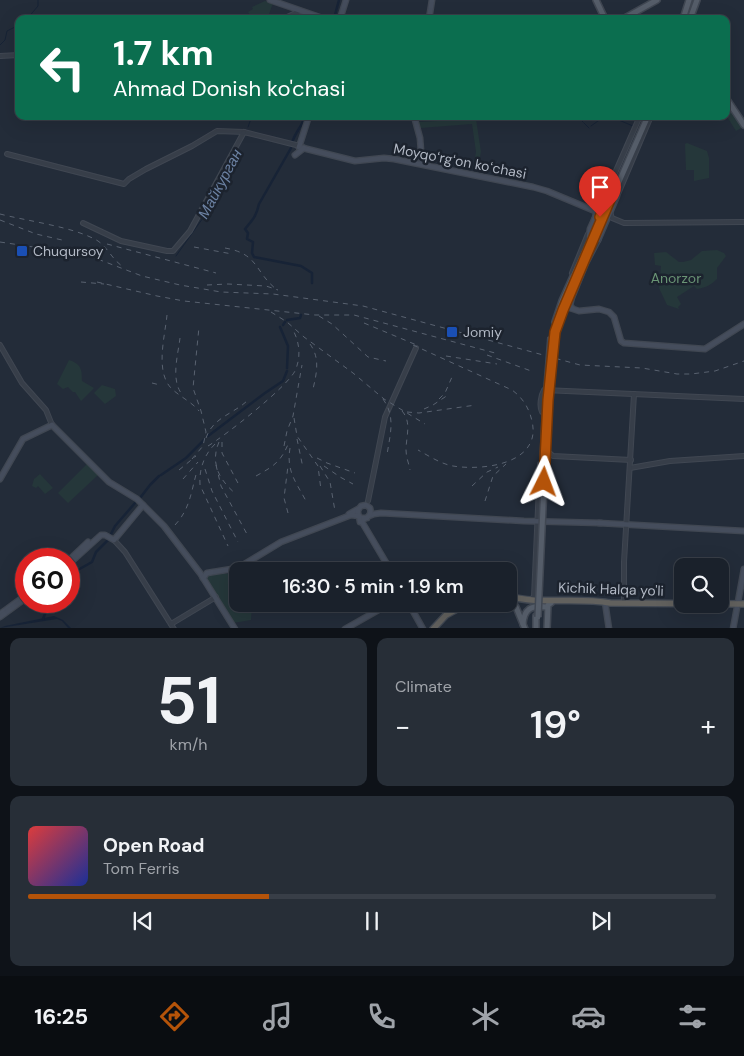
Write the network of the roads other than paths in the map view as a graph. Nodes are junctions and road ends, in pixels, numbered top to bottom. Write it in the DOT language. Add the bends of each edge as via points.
graph roads {
  1 [pos="270,0"];
  2 [pos="345,0"];
  3 [pos="433,0"];
  4 [pos="595,0"];
  5 [pos="656,0"];
  6 [pos="689,0"];
  7 [pos="696,0"];
  8 [pos="691,9"];
  9 [pos="300,11"];
  10 [pos="292,15"];
  11 [pos="313,15"];
  12 [pos="341,15"];
  13 [pos="431,15"];
  14 [pos="602,15"];
  15 [pos="629,15"];
  16 [pos="689,15"];
  17 [pos="690,15"];
  18 [pos="15,54"];
  19 [pos="0,56"];
  20 [pos="730,102"];
  21 [pos="308,120"];
  22 [pos="415,120"];
  23 [pos="645,120"];
  24 [pos="645,120"];
  25 [pos="646,120"];
  26 [pos="743,120"];
  27 [pos="244,132"];
  28 [pos="640,141"];
  29 [pos="301,147"];
  30 [pos="632,153"];
  31 [pos="7,154"];
  32 [pos="295,155"];
  33 [pos="423,163"];
  34 [pos="612,189"];
  35 [pos="617,196"];
  36 [pos="600,206"];
  37 [pos="610,212"];
  38 [pos="595,219"];
  39 [pos="614,219"];
  40 [pos="606,221"];
  41 [pos="744,222"];
  42 [pos="83,223"];
  43 [pos="601,233"];
  44 [pos="592,239"];
  45 [pos="582,260"];
  46 [pos="571,300"];
  47 [pos="562,301"];
  48 [pos="569,307"];
  49 [pos="560,316"];
  50 [pos="744,324"];
  51 [pos="553,337"];
  52 [pos="0,344"];
  53 [pos="416,348"];
  54 [pos="634,394"];
  55 [pos="744,399"];
  56 [pos="547,400"];
  57 [pos="545,412"];
  58 [pos="52,425"];
  59 [pos="546,450"];
  60 [pos="552,456"];
  61 [pos="744,456"];
  62 [pos="631,460"];
  63 [pos="544,463"];
  64 [pos="630,468"];
  65 [pos="0,478"];
  66 [pos="366,503"];
  67 [pos="140,504"];
  68 [pos="370,508"];
  69 [pos="381,513"];
  70 [pos="356,515"];
  71 [pos="368,517"];
  72 [pos="537,518"];
  73 [pos="545,518"];
  74 [pos="627,525"];
  75 [pos="744,531"];
  76 [pos="536,532"];
  77 [pos="544,532"];
  78 [pos="111,538"];
  79 [pos="370,539"];
  80 [pos="80,553"];
  81 [pos="384,562"];
  82 [pos="744,569"];
  83 [pos="201,575"];
  84 [pos="215,597"];
  85 [pos="517,599"];
  86 [pos="531,601"];
  87 [pos="15,602"];
  88 [pos="624,603"];
  89 [pos="546,604"];
  90 [pos="604,605"];
  91 [pos="15,606"];
  92 [pos="740,606"];
  93 [pos="517,610"];
  94 [pos="527,610"];
  95 [pos="376,612"];
  96 [pos="412,612"];
  97 [pos="447,612"];
  98 [pos="452,612"];
  99 [pos="0,614"];
  100 [pos="0,618"];
  101 [pos="172,626"];
  102 [pos="524,627"];
  103 [pos="235,628"];
  104 [pos="347,628"];
  105 [pos="421,628"];
  106 [pos="431,628"];
  107 [pos="537,628"];
  108 [pos="547,628"];
  109 [pos="608,628"];
  110 [pos="734,628"];
  1 -- 9 [label="main road"];
  2 -- 12 [label="main road"];
  3 -- 13 [label="main road"];
  4 -- 14 [label="main road"];
  5 -- 15 [label="main road"];
  6 -- 8 [label="main road"];
  7 -- 8 [label="main road"];
  7 -- 17 [label="main road"];
  8 -- 16 [label="main road"];
  9 -- 10 [label="street"];
  9 -- 11 [label="main road"];
  18 -- 19 [label="street"];
  20 -- 26 [label="main road"];
  21 -- 29 [label="main road"];
  22 -- 33 [label="main road"];
  23 -- 30 [label="main road"];
  24 -- 34 [label="main road"];
  25 -- 28 [label="street"];
  27 -- 29 [label="street, Moyqoʻrgʻon koʻchasi"];
  27 -- 31 [label="street, Moyqoʻrgʻon koʻchasi" via="216,131 124,184"];
  27 -- 42 [label="street" via="190,232 173,251 121,241"];
  28 -- 30 [label="main road"];
  28 -- 35 [label="street"];
  29 -- 32 [label="main road"];
  29 -- 33 [label="main road, Moyqoʻrgʻon koʻchasi" via="355,161 389,158"];
  30 -- 34 [label="main road"];
  33 -- 36 [label="main road, Moyqoʻrgʻon koʻchasi" via="537,186 595,210"];
  33 -- 38 [label="main road, Moyqoʻrgʻon koʻchasi" via="544,190 594,212"];
  34 -- 35 [label="main road"];
  34 -- 36 [label="main road"];
  34 -- 44 [label="main road"];
  35 -- 37 [label="main road"];
  36 -- 38 [label="main road"];
  37 -- 39 [label="street"];
  37 -- 40 [label="main road"];
  38 -- 44 [label="main road" via="590,229"];
  39 -- 40 [label="street"];
  39 -- 41 [label="street" via="624,223"];
  40 -- 43 [label="main road"];
  43 -- 44 [label="main road"];
  43 -- 46 [label="street"];
  44 -- 45 [label="main road"];
  44 -- 47 [label="street"];
  45 -- 47 [label="main road"];
  45 -- 49 [label="main road"];
  46 -- 48 [label="main road"];
  47 -- 51 [label="main road"];
  48 -- 49 [label="main road"];
  48 -- 50 [label="main road" via="581,311 599,308 609,312 614,317 621,342 625,343 705,349"];
  49 -- 51 [label="main road"];
  51 -- 56 [label="main road, bridge"];
  52 -- 58 [label="street" via="22,384 46,410"];
  53 -- 66 [label="street" via="385,417"];
  54 -- 55 [label="street"];
  54 -- 57 [label="street" via="544,390 541,410"];
  54 -- 62 [label="street"];
  56 -- 57 [label="main road"];
  56 -- 59 [label="main road"];
  57 -- 63 [label="main road"];
  58 -- 65 [label="main road" via="23,439"];
  58 -- 67 [label="main road" via="109,482"];
  59 -- 60 [label="street"];
  59 -- 63 [label="main road"];
  60 -- 62 [label="street"];
  60 -- 63 [label="street"];
  61 -- 64 [label="street" via="670,461"];
  62 -- 64 [label="street"];
  63 -- 72 [label="street"];
  63 -- 73 [label="street"];
  63 -- 107 [label="main road, bridge"];
  64 -- 74 [label="street"];
  66 -- 68 [label="main road"];
  66 -- 70 [label="main road"];
  67 -- 78 [label="main road"];
  67 -- 83 [label="main road" via="164,527"];
  68 -- 69 [label="main road"];
  68 -- 71 [label="main road"];
  69 -- 71 [label="main road"];
  69 -- 72 [label="main road" via="515,520"];
  70 -- 71 [label="main road"];
  70 -- 79 [label="main road"];
  70 -- 83 [label="main road" via="281,542 238,568"];
  71 -- 79 [label="main road" via="362,522"];
  72 -- 73 [label="main road"];
  72 -- 76 [label="street"];
  73 -- 74 [label="main road"];
  73 -- 77 [label="street"];
  74 -- 75 [label="main road"];
  74 -- 88 [label="street"];
  76 -- 77 [label="street"];
  76 -- 86 [label="street" via="534,597"];
  77 -- 89 [label="street" via="541,597"];
  78 -- 80 [label="main road" via="103,535"];
  78 -- 101 [label="street" via="123,550"];
  79 -- 81 [label="main road"];
  82 -- 92 [label="main road"];
  83 -- 84 [label="main road"];
  84 -- 101 [label="street"];
  84 -- 103 [label="main road"];
  85 -- 86 [label="highway, Kichik Halqa yo'li"];
  86 -- 89 [label="highway, Kichik Halqa yo'li"];
  86 -- 94 [label="main road"];
  87 -- 99 [label="main road"];
  88 -- 90 [label="highway, Kichik Halqa yo'li"];
  88 -- 92 [label="highway, Kichik Halqa yo'li"];
  89 -- 90 [label="highway, Kichik Halqa yo'li"];
  89 -- 94 [label="main road"];
  89 -- 108 [label="main road"];
  90 -- 92 [label="highway, Kichik Halqa yo'li"];
  90 -- 109 [label="main road"];
  91 -- 100 [label="main road"];
  92 -- 110 [label="main road"];
  93 -- 102 [label="main road"];
  94 -- 102 [label="main road"];
  95 -- 104 [label="main road"];
  96 -- 105 [label="main road"];
  97 -- 106 [label="highway"];
  98 -- 106 [label="highway"];
}
